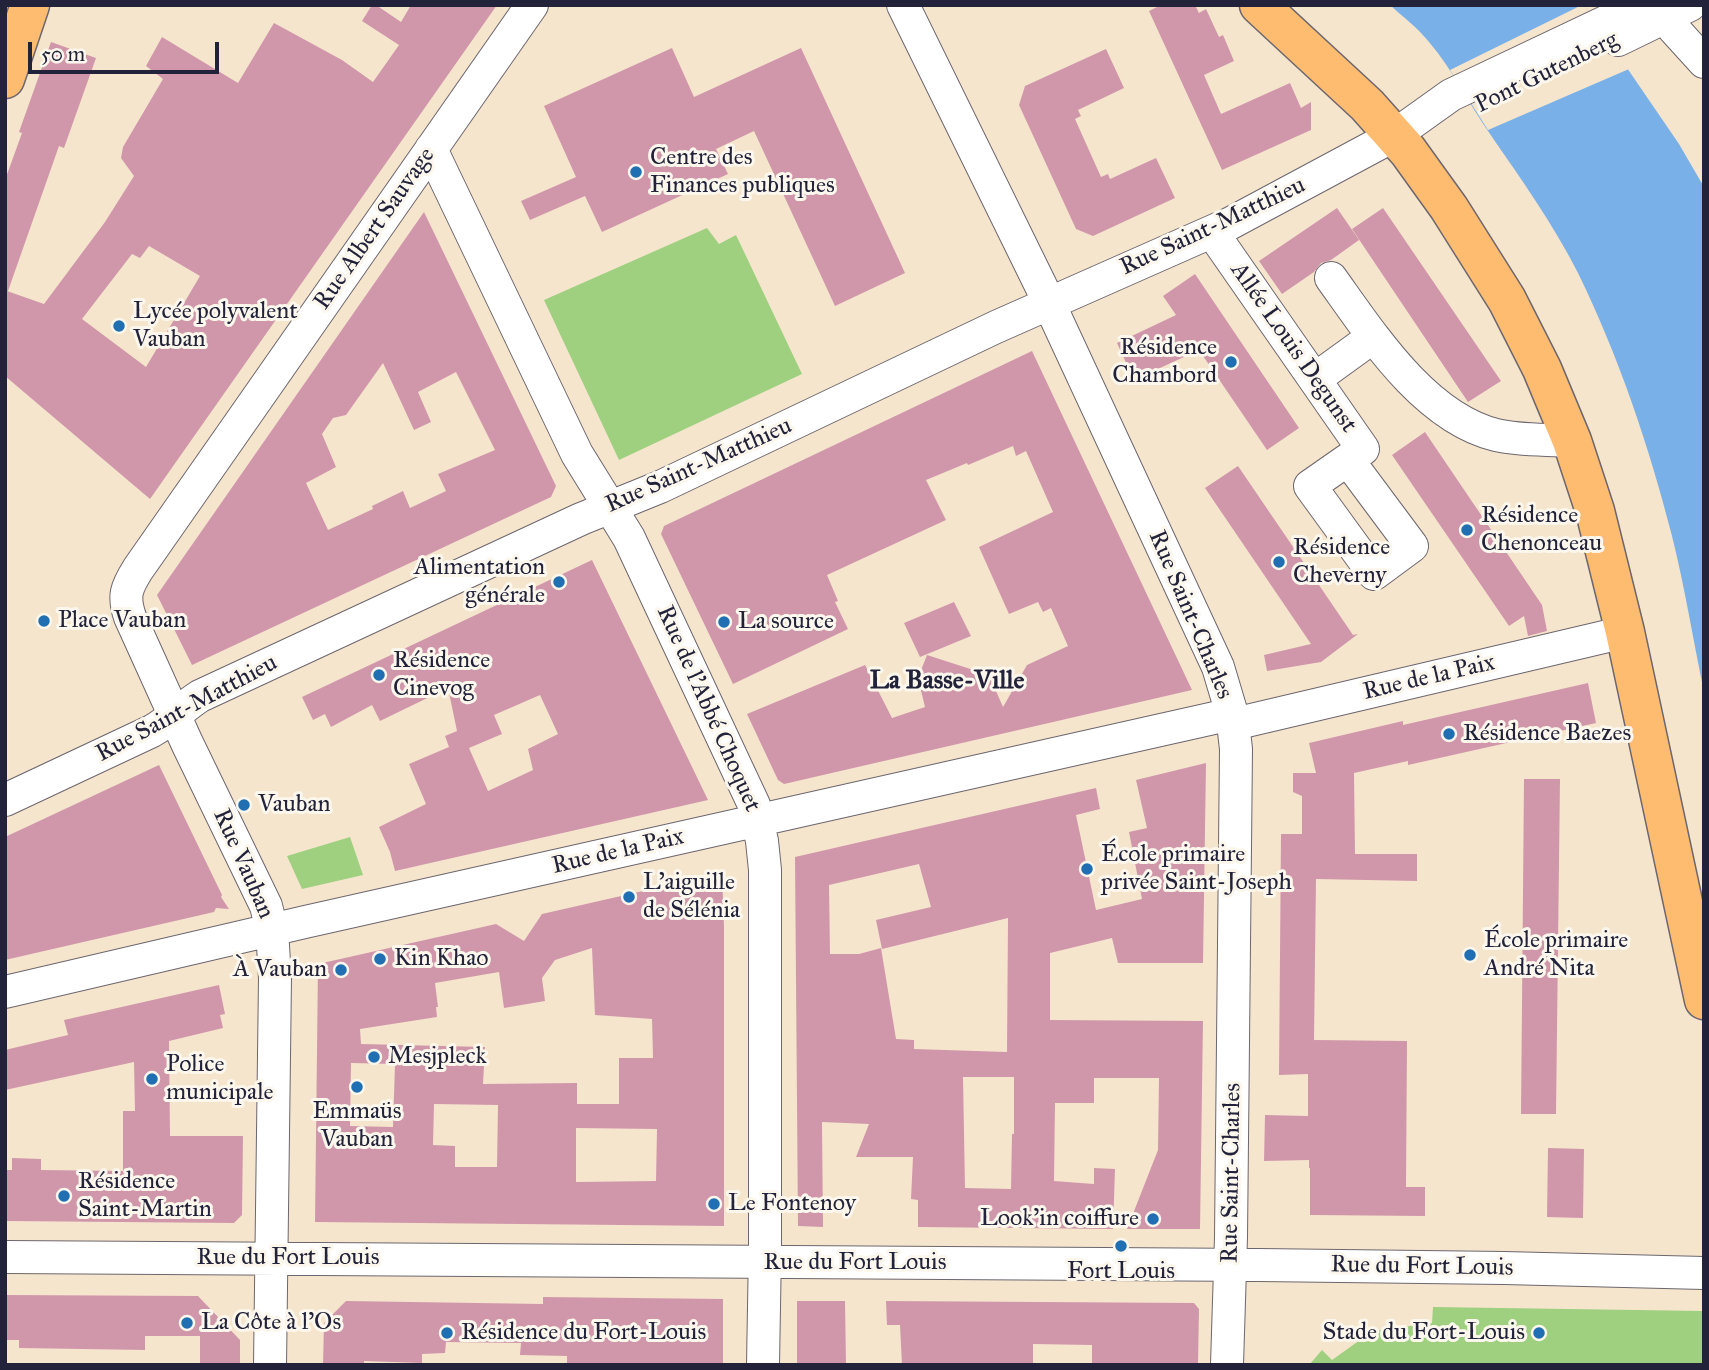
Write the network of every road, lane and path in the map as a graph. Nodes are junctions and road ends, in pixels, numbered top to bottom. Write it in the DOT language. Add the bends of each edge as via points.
graph roads {
  1 [pos="30,5"];
  2 [pos="532,5"];
  3 [pos="903,5"];
  4 [pos="1259,5"];
  5 [pos="1655,11"];
  6 [pos="1704,62"];
  7 [pos="5,79"];
  8 [pos="1444,111"];
  9 [pos="1395,135"];
  10 [pos="431,149"];
  11 [pos="1212,232"];
  12 [pos="1331,278"];
  13 [pos="1048,303"];
  14 [pos="1373,337"];
  15 [pos="1315,379"];
  16 [pos="1572,440"];
  17 [pos="1348,460"];
  18 [pos="611,507"];
  19 [pos="126,593"];
  20 [pos="1625,632"];
  21 [pos="176,715"];
  22 [pos="1233,719"];
  23 [pos="5,800"];
  24 [pos="758,821"];
  25 [pos="272,930"];
  26 [pos="5,992"];
  27 [pos="1704,1000"];
  28 [pos="5,1256"];
  29 [pos="270,1258"];
  30 [pos="764,1262"];
  31 [pos="1230,1265"];
  32 [pos="1704,1273"];
  33 [pos="270,1365"];
  34 [pos="762,1365"];
  35 [pos="1227,1365"];
  1 -- 7 [label="main road"];
  2 -- 10 [label="street, Rue Albert Sauvage"];
  3 -- 13 [label="street, Rue Saint-Charles"];
  4 -- 9 [label="main road"];
  5 -- 6 [label="street"];
  5 -- 8 [label="street, Pont Gutenberg"];
  8 -- 9 [label="street, Rue Saint-Matthieu"];
  9 -- 11 [label="street, Rue Saint-Matthieu"];
  9 -- 16 [label="main road" via="1449,208 1507,300"];
  10 -- 18 [label="street, Rue de l'Abbé Choquet" via="578,454"];
  10 -- 19 [label="street, Rue Albert Sauvage" via="138,569"];
  11 -- 13 [label="street, Rue Saint-Matthieu"];
  11 -- 15 [label="street, Allée Louis Degunst"];
  12 -- 14 [label="street"];
  13 -- 18 [label="street, Rue Saint-Matthieu"];
  13 -- 22 [label="street, Rue Saint-Charles" via="1218,667"];
  14 -- 15 [label="street"];
  14 -- 16 [label="street" via="1422,390 1463,421 1504,436"];
  15 -- 17 [label="street, Allée Louis Degunst" via="1363,449"];
  16 -- 20 [label="main road"];
  18 -- 21 [label="street, Rue Saint-Matthieu" via="200,696"];
  18 -- 24 [label="street, Rue de l'Abbé Choquet" via="743,778"];
  19 -- 21 [label="street, Rue Vauban" via="130,617"];
  20 -- 22 [label="street, Rue de la Paix"];
  20 -- 27 [label="main road"];
  21 -- 23 [label="street, Rue Saint-Matthieu" via="152,731"];
  21 -- 25 [label="street, Rue Vauban" via="266,906"];
  22 -- 24 [label="street, Rue de la Paix"];
  22 -- 31 [label="street, Rue Saint-Charles"];
  24 -- 25 [label="street, Rue de la Paix"];
  24 -- 30 [label="street, Rue de l'Abbé Choquet" via="765,870"];
  25 -- 26 [label="street, Rue de la Paix"];
  25 -- 29 [label="street, Rue Vauban"];
  28 -- 29 [label="street, Rue du Fort Louis"];
  29 -- 30 [label="street, Rue du Fort Louis"];
  29 -- 33 [label="street, Rue Vauban"];
  30 -- 31 [label="street, Rue du Fort Louis"];
  30 -- 34 [label="street, Rue de l'Abbé Choquet"];
  31 -- 32 [label="street, Rue du Fort Louis"];
  31 -- 35 [label="street, Rue Saint-Charles"];
}
